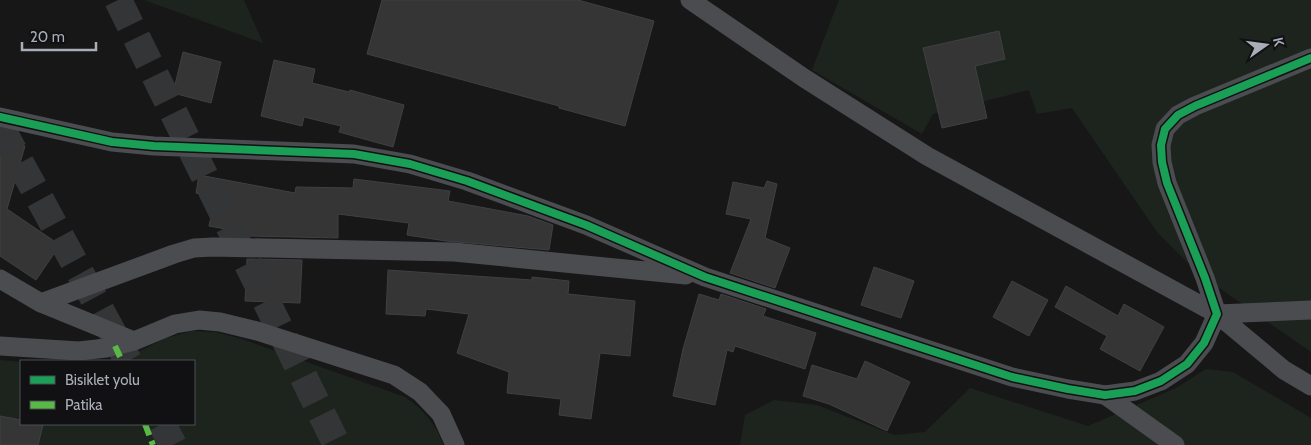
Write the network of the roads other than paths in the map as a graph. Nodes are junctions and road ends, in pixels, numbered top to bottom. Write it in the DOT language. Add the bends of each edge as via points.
graph roads {
  1 [pos="690,0"];
  2 [pos="1311,58"];
  3 [pos="0,117"];
  4 [pos="704,277"];
  5 [pos="0,278"];
  6 [pos="42,302"];
  7 [pos="1311,310"];
  8 [pos="1217,314"];
  9 [pos="134,341"];
  10 [pos="0,346"];
  11 [pos="1311,386"];
  12 [pos="1105,395"];
  13 [pos="456,445"];
  14 [pos="1175,445"];
  1 -- 8 [label="street" via="927,156"];
  2 -- 8 [label="street" via="1196,106 1178,115 1165,129 1161,144 1167,183 1206,278"];
  3 -- 4 [label="street" via="112,142 354,154 410,164 467,181 586,225"];
  4 -- 6 [label="street" via="454,252 213,247 174,254"];
  4 -- 12 [label="street" via="1012,377"];
  5 -- 6 [label="street"];
  6 -- 9 [label="street"];
  7 -- 8 [label="street"];
  8 -- 11 [label="street" via="1284,370"];
  8 -- 12 [label="street" via="1204,343 1186,364 1161,381 1135,391"];
  9 -- 10 [label="street" via="79,351"];
  9 -- 13 [label="street" via="175,324 198,320 220,322 394,375 420,392 441,414"];
  12 -- 14 [label="street"];
}
